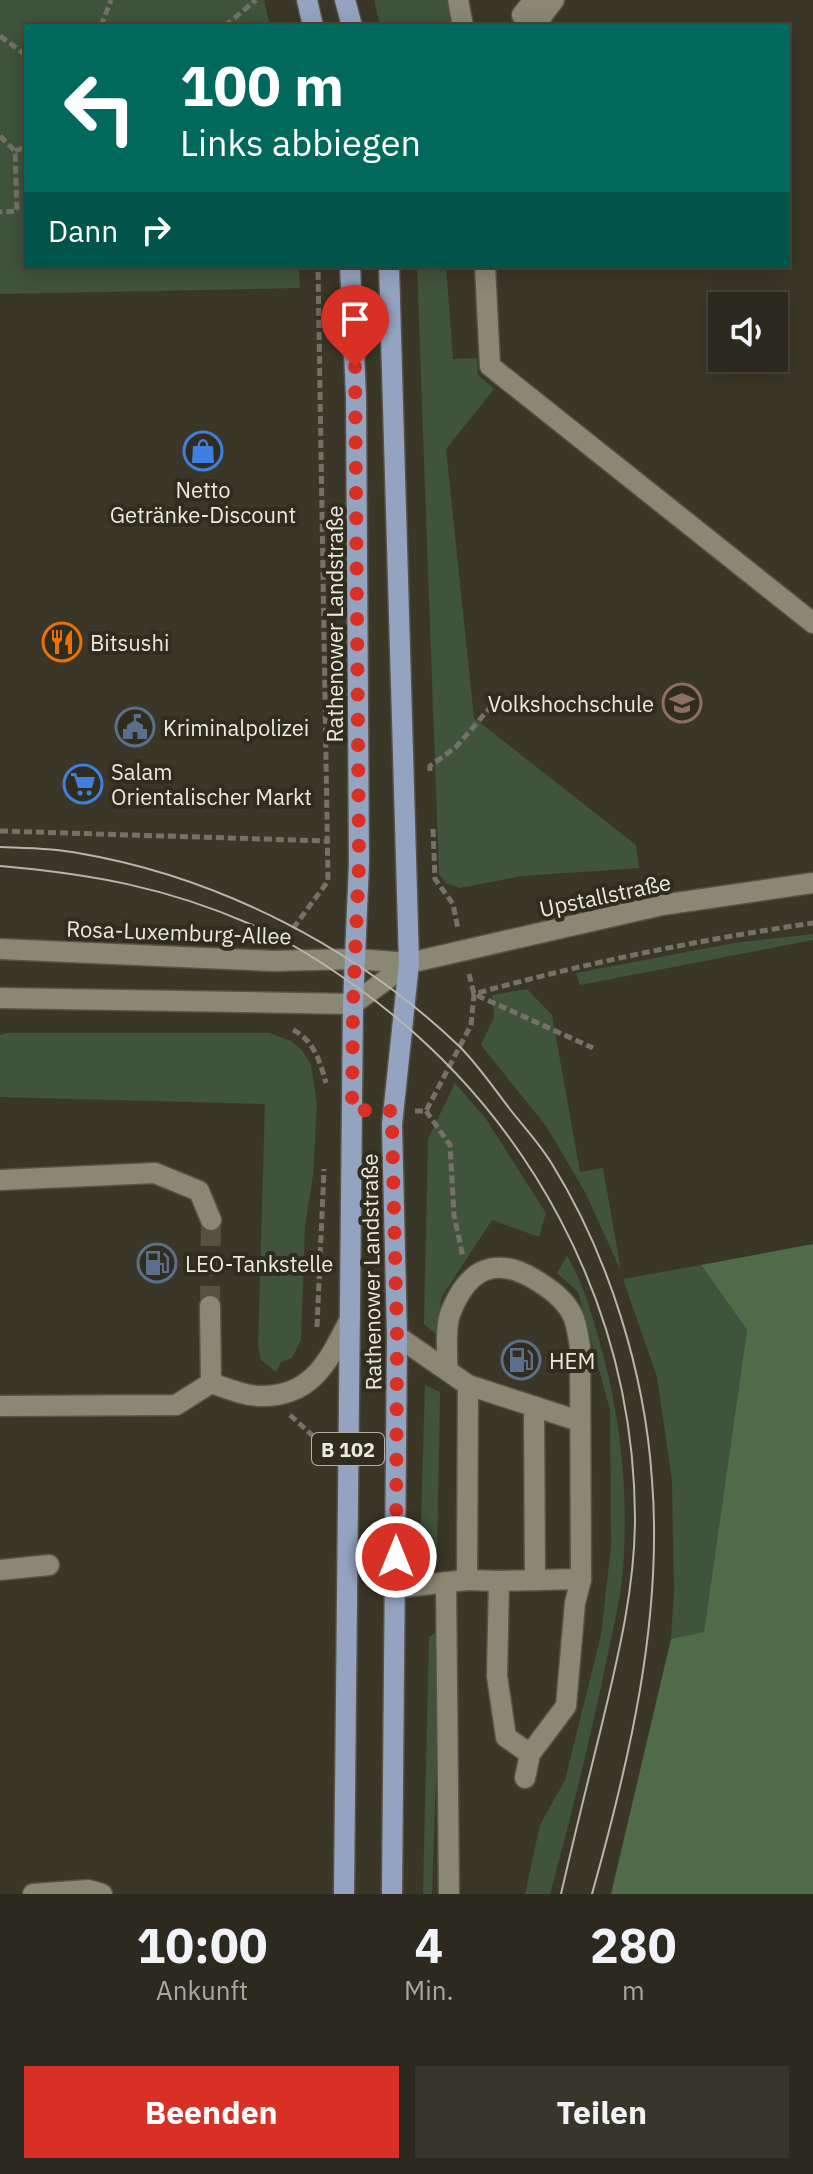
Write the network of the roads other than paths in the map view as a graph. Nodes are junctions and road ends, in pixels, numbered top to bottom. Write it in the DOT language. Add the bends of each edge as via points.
graph roads {
  1 [pos="307,0"];
  2 [pos="345,0"];
  3 [pos="458,0"];
  4 [pos="554,0"];
  5 [pos="530,14"];
  6 [pos="313,24"];
  7 [pos="351,24"];
  8 [pos="463,24"];
  9 [pos="350,268"];
  10 [pos="389,268"];
  11 [pos="485,268"];
  12 [pos="813,623"];
  13 [pos="813,883"];
  14 [pos="0,949"];
  15 [pos="356,959"];
  16 [pos="409,963"];
  17 [pos="0,998"];
  18 [pos="353,1004"];
  19 [pos="0,1180"];
  20 [pos="211,1220"];
  21 [pos="210,1306"];
  22 [pos="350,1319"];
  23 [pos="397,1336"];
  24 [pos="447,1370"];
  25 [pos="211,1383"];
  26 [pos="468,1385"];
  27 [pos="0,1406"];
  28 [pos="534,1407"];
  29 [pos="579,1421"];
  30 [pos="49,1565"];
  31 [pos="0,1570"];
  32 [pos="581,1579"];
  33 [pos="535,1580"];
  34 [pos="456,1581"];
  35 [pos="499,1581"];
  36 [pos="396,1588"];
  37 [pos="530,1754"];
  38 [pos="525,1778"];
  39 [pos="33,1894"];
  40 [pos="102,1894"];
  41 [pos="344,1894"];
  42 [pos="392,1894"];
  43 [pos="449,1894"];
  1 -- 6 [label="main road"];
  2 -- 7 [label="main road"];
  3 -- 8 [label="street"];
  4 -- 5 [label="street"];
  9 -- 15 [label="main road, Rathenower Landstraße / B 102" via="356,396"];
  10 -- 16 [label="main road, Rathenower Landstraße / B 102"];
  11 -- 12 [label="street" via="490,366"];
  13 -- 16 [label="street, Upstallstraße" via="662,905"];
  14 -- 15 [label="street, Rosa-Luxemburg-Allee" via="274,961"];
  15 -- 16 [label="street, Upstallstraße"];
  15 -- 18 [label="main road, Rathenower Landstraße / B 102"];
  16 -- 18 [label="street, Upstallstraße"];
  16 -- 23 [label="main road, Rathenower Landstraße / B 102" via="392,1125"];
  17 -- 18 [label="street"];
  18 -- 22 [label="main road, Rathenower Landstraße / B 102"];
  19 -- 20 [label="street" via="155,1173 199,1191"];
  21 -- 25 [label="street"];
  22 -- 25 [label="street" via="327,1363 302,1388 257,1397"];
  22 -- 41 [label="main road, Rathenower Landstraße / B 102"];
  23 -- 24 [label="street"];
  23 -- 36 [label="main road, Rathenower Landstraße / B 102"];
  24 -- 26 [label="street"];
  24 -- 29 [label="street" via="450,1312 468,1280 498,1267 520,1271 553,1290 573,1317 580,1346"];
  25 -- 27 [label="street" via="176,1405"];
  26 -- 28 [label="street"];
  26 -- 34 [label="street"];
  28 -- 29 [label="street"];
  28 -- 33 [label="street"];
  29 -- 32 [label="street"];
  30 -- 31 [label="street"];
  32 -- 33 [label="street"];
  32 -- 37 [label="street" via="566,1706"];
  33 -- 35 [label="street"];
  34 -- 35 [label="street"];
  34 -- 36 [label="street"];
  34 -- 43 [label="street"];
  35 -- 37 [label="street" via="497,1676 506,1737"];
  36 -- 42 [label="main road, Rathenower Landstraße / B 102"];
  37 -- 38 [label="street"];
  39 -- 40 [label="street"];
}
